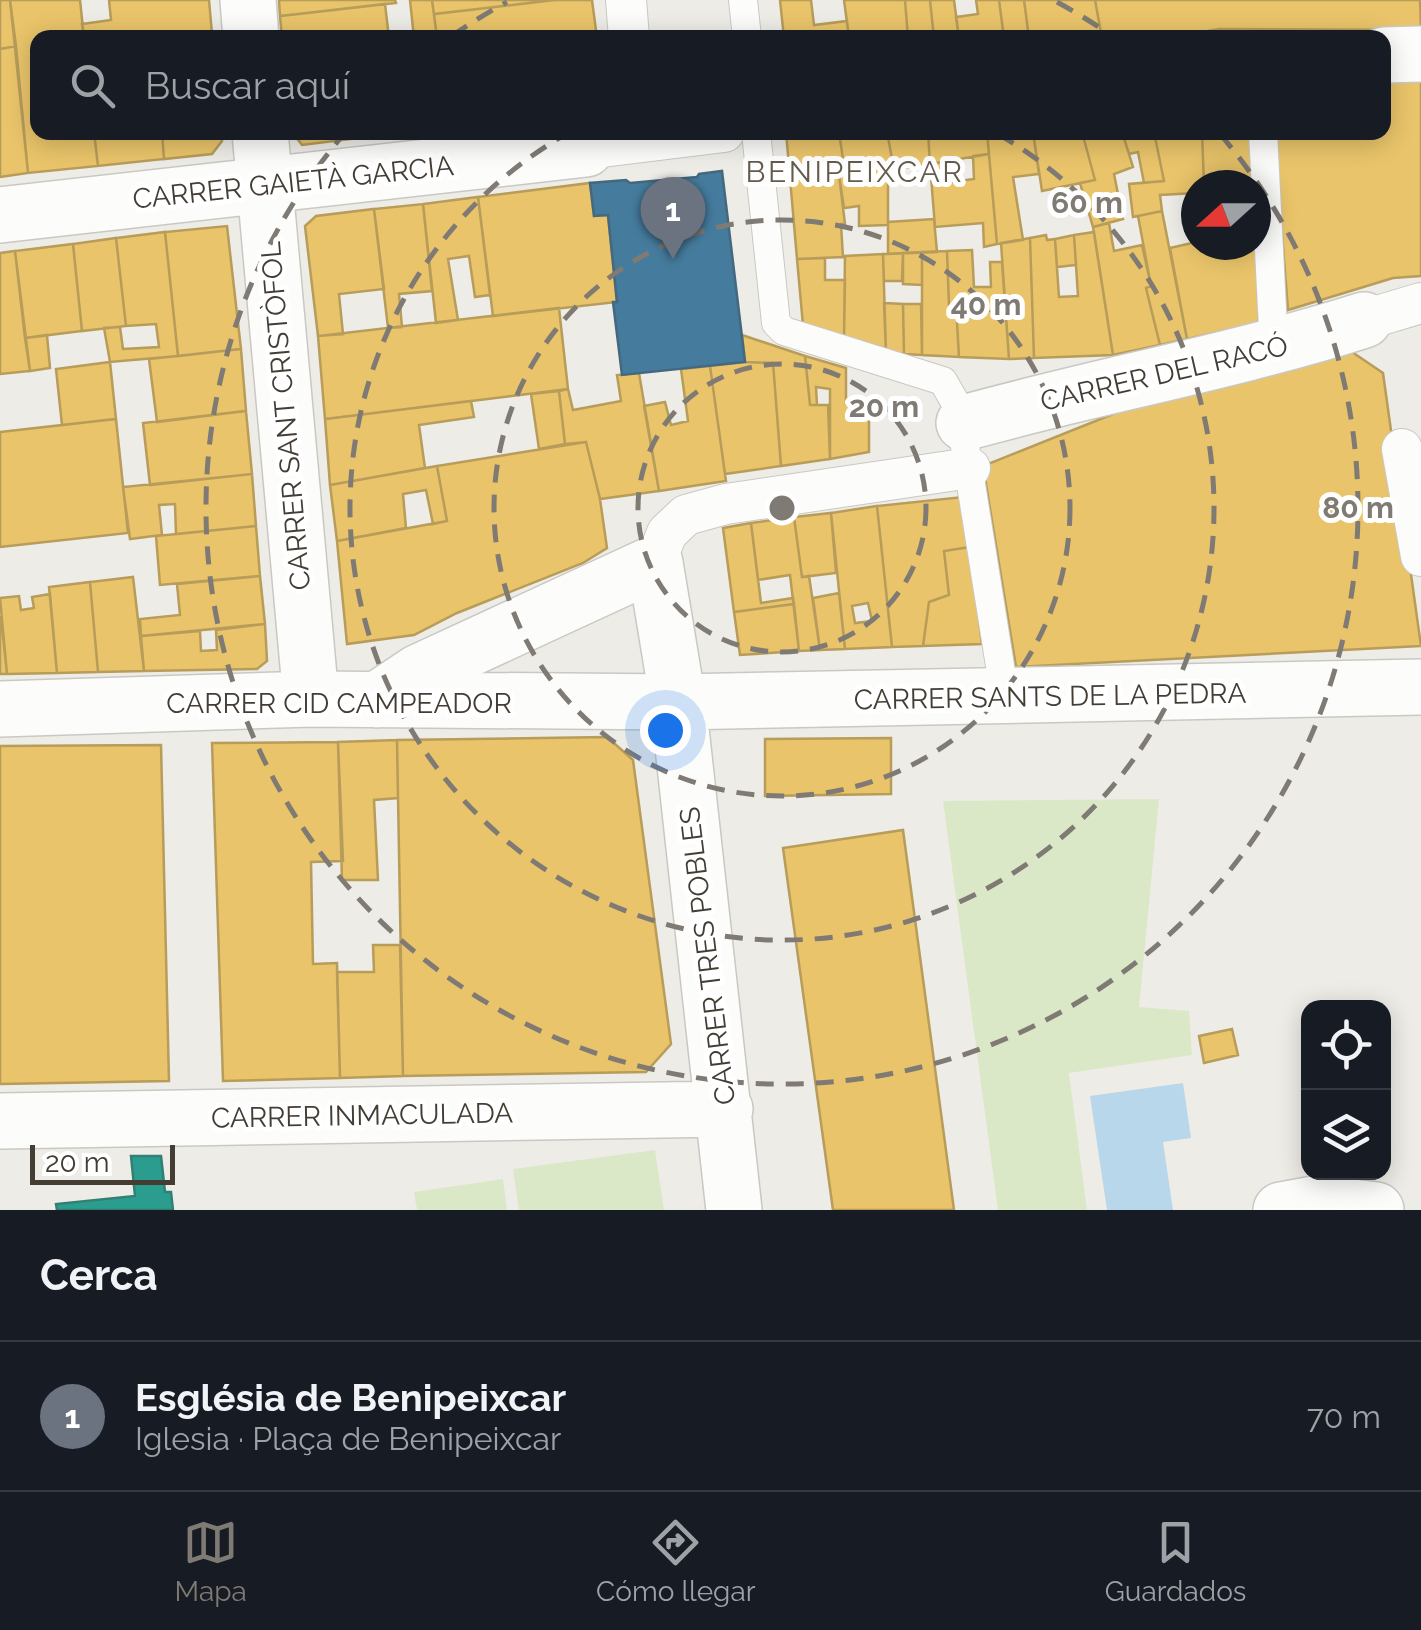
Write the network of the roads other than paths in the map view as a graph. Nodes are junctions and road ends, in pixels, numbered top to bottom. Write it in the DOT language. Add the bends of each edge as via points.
graph roads {
  1 [pos="248,0"];
  2 [pos="626,0"];
  3 [pos="743,0"];
  4 [pos="250,30"];
  5 [pos="629,30"];
  6 [pos="745,30"];
  7 [pos="1421,54"];
  8 [pos="1391,56"];
  9 [pos="630,140"];
  10 [pos="757,140"];
  11 [pos="1263,140"];
  12 [pos="586,149"];
  13 [pos="262,159"];
  14 [pos="0,215"];
  15 [pos="1421,303"];
  16 [pos="1364,320"];
  17 [pos="1274,348"];
  18 [pos="967,445"];
  19 [pos="1402,449"];
  20 [pos="1421,556"];
  21 [pos="655,563"];
  22 [pos="1421,686"];
  23 [pos="1005,698"];
  24 [pos="311,699"];
  25 [pos="376,700"];
  26 [pos="678,702"];
  27 [pos="0,709"];
  28 [pos="725,1110"];
  29 [pos="0,1120"];
  30 [pos="734,1210"];
  31 [pos="1281,1210"];
  32 [pos="1376,1210"];
  1 -- 4 [label="street"];
  2 -- 5 [label="street"];
  3 -- 6 [label="lane"];
  7 -- 8 [label="street"];
  9 -- 12 [label="street"];
  10 -- 18 [label="lane" via="776,323 942,381"];
  11 -- 17 [label="lane"];
  12 -- 13 [label="street, CARRER GAIETÀ GARCIA"];
  13 -- 14 [label="street, CARRER GAIETÀ GARCIA"];
  13 -- 24 [label="street, CARRER SANT CRISTÒFOL"];
  15 -- 16 [label="street"];
  16 -- 17 [label="street, CARRER DEL RACÓ"];
  17 -- 18 [label="street, CARRER DEL RACÓ" via="1072,394"];
  18 -- 21 [label="street, CARRER DEL RACÓ" via="686,515 667,533"];
  18 -- 23 [label="lane"];
  19 -- 20 [label="street"];
  21 -- 25 [label="street" via="420,672"];
  21 -- 26 [label="street"];
  22 -- 23 [label="street, CARRER SANTS DE LA PEDRA"];
  23 -- 26 [label="street, CARRER SANTS DE LA PEDRA"];
  24 -- 25 [label="street, CARRER CID CAMPEADOR"];
  24 -- 27 [label="street, CARRER CID CAMPEADOR"];
  25 -- 26 [label="street, CARRER CID CAMPEADOR"];
  26 -- 28 [label="street, CARRER TRES POBLES"];
  28 -- 29 [label="street, CARRER INMACULADA"];
  28 -- 30 [label="street, CARRER TRES POBLES"];
  31 -- 32 [label="street" via="1330,1201"];
}
